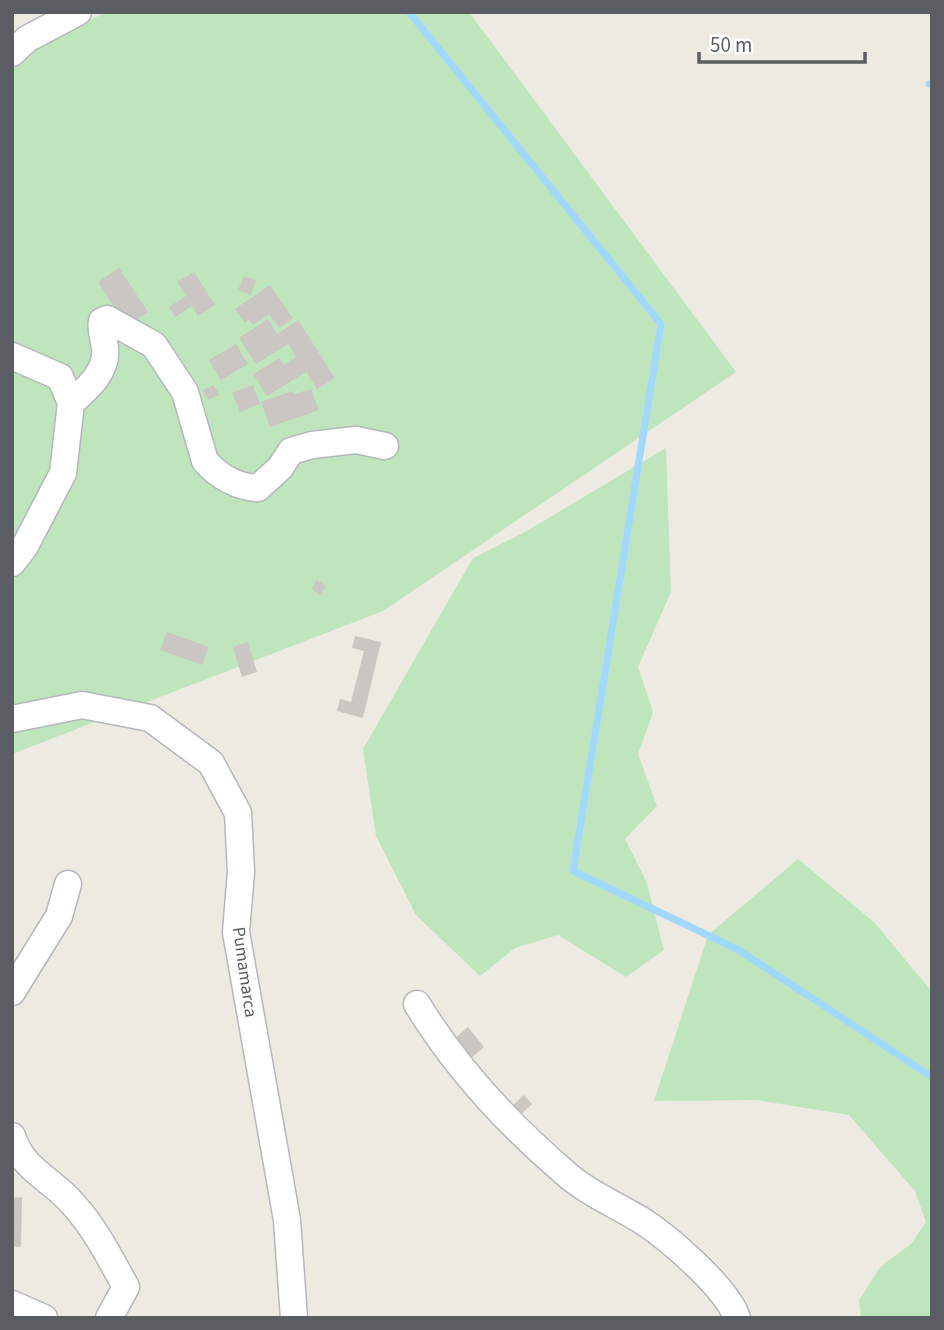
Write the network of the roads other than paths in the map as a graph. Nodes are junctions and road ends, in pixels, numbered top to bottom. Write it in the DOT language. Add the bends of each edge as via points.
graph roads {
  1 [pos="78,12"];
  2 [pos="12,53"];
  3 [pos="12,356"];
  4 [pos="71,403"];
  5 [pos="385,446"];
  6 [pos="12,564"];
  7 [pos="12,719"];
  8 [pos="68,884"];
  9 [pos="12,992"];
  10 [pos="417,1004"];
  11 [pos="12,1136"];
  12 [pos="12,1304"];
  13 [pos="44,1318"];
  14 [pos="109,1318"];
  15 [pos="293,1318"];
  16 [pos="737,1318"];
  1 -- 2 [label="street" via="27,39"];
  3 -- 4 [label="street" via="60,377"];
  4 -- 5 [label="street" via="86,391 102,366 106,356 100,327 107,319 154,345 185,392 205,461 242,487 258,488 291,451 356,440"];
  4 -- 6 [label="street" via="63,473"];
  7 -- 15 [label="street, Pumamarca" via="82,705 150,718 211,763 238,813 236,932 287,1220"];
  8 -- 9 [label="street" via="59,916"];
  10 -- 16 [label="street" via="438,1038 488,1098 566,1174 645,1223 706,1275 732,1301"];
  11 -- 14 [label="street" via="16,1149 42,1179 71,1201 92,1227 126,1287"];
  12 -- 13 [label="street"];
}
